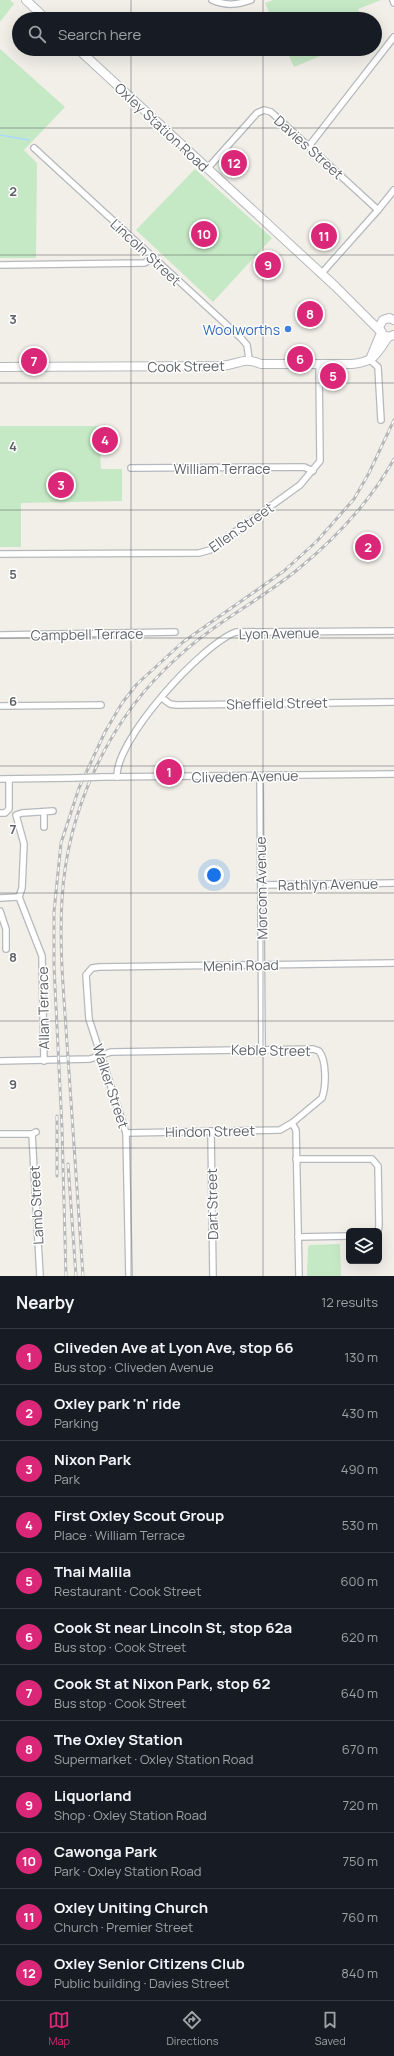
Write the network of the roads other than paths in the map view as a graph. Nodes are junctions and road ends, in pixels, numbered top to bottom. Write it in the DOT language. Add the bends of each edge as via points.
graph roads {
  1 [pos="212,0"];
  2 [pos="251,0"];
  3 [pos="393,0"];
  4 [pos="32,2"];
  5 [pos="394,3"];
  6 [pos="40,12"];
  7 [pos="394,37"];
  8 [pos="382,52"];
  9 [pos="86,56"];
  10 [pos="379,56"];
  11 [pos="309,146"];
  12 [pos="34,148"];
  13 [pos="207,169"];
  14 [pos="394,190"];
  15 [pos="378,210"];
  16 [pos="153,259"];
  17 [pos="0,265"];
  18 [pos="321,274"];
  19 [pos="352,303"];
  20 [pos="391,318"];
  21 [pos="380,332"];
  22 [pos="391,336"];
  23 [pos="249,360"];
  24 [pos="370,360"];
  25 [pos="318,364"];
  26 [pos="0,367"];
  27 [pos="380,420"];
  28 [pos="131,468"];
  29 [pos="313,470"];
  30 [pos="0,554"];
  31 [pos="394,631"];
  32 [pos="175,632"];
  33 [pos="0,635"];
  34 [pos="162,698"];
  35 [pos="394,702"];
  36 [pos="101,705"];
  37 [pos="0,706"];
  38 [pos="394,774"];
  39 [pos="260,776"];
  40 [pos="117,777"];
  41 [pos="0,779"];
  42 [pos="9,779"];
  43 [pos="9,809"];
  44 [pos="53,811"];
  45 [pos="44,812"];
  46 [pos="0,813"];
  47 [pos="16,815"];
  48 [pos="44,828"];
  49 [pos="394,883"];
  50 [pos="261,885"];
  51 [pos="19,897"];
  52 [pos="0,898"];
  53 [pos="0,911"];
  54 [pos="6,949"];
  55 [pos="394,963"];
  56 [pos="262,965"];
  57 [pos="89,970"];
  58 [pos="262,1049"];
  59 [pos="101,1055"];
  60 [pos="0,1061"];
  61 [pos="44,1061"];
  62 [pos="292,1123"];
  63 [pos="211,1131"];
  64 [pos="126,1133"];
  65 [pos="0,1134"];
  66 [pos="296,1159"];
  67 [pos="379,1228"];
  68 [pos="346,1236"];
  69 [pos="298,1237"];
  70 [pos="40,1276"];
  71 [pos="129,1276"];
  72 [pos="213,1276"];
  73 [pos="299,1276"];
  1 -- 2 [label="street" via="229,5"];
  3 -- 5 [label="street"];
  4 -- 6 [label="main road"];
  7 -- 8 [label="street"];
  9 -- 13 [label="main road, Oxley Station Road"];
  10 -- 11 [label="street"];
  11 -- 13 [label="street, Davies Street" via="271,112 264,110 257,113"];
  11 -- 15 [label="street, Davies Street"];
  12 -- 16 [label="street, Lincoln Street"];
  13 -- 18 [label="main road, Oxley Station Road"];
  14 -- 15 [label="street"];
  15 -- 18 [label="street"];
  16 -- 17 [label="street" via="144,263"];
  16 -- 23 [label="street, Lincoln Street" via="241,338 247,345"];
  18 -- 19 [label="main road, Oxley Station Road"];
  19 -- 20 [label="main road, Oxley Station Road" via="372,315"];
  19 -- 21 [label="main road, Oxley Station Road"];
  20 -- 21 [label="main road" via="381,322"];
  21 -- 22 [label="main road, Oxley Station Road"];
  21 -- 24 [label="main road"];
  22 -- 24 [label="main road" via="379,353"];
  23 -- 25 [label="main road, Cook Street" via="261,364"];
  23 -- 26 [label="main road, Cook Street" via="220,366"];
  24 -- 25 [label="main road, Cook Street" via="352,364"];
  24 -- 27 [label="street" via="378,367"];
  25 -- 29 [label="street, Ellen Street" via="321,457"];
  28 -- 29 [label="street, William Terrace" via="304,467"];
  29 -- 30 [label="street, Ellen Street" via="300,486 204,552"];
  31 -- 34 [label="street, Lyon Avenue" via="236,632 193,663"];
  32 -- 33 [label="street, Campbell Terrace"];
  34 -- 35 [label="street, Sheffield Street" via="176,705"];
  34 -- 40 [label="street, Lyon Avenue" via="134,734 118,764"];
  36 -- 37 [label="street"];
  38 -- 39 [label="street, Cliveden Avenue"];
  39 -- 40 [label="street, Cliveden Avenue"];
  39 -- 50 [label="street, Morcom Avenue"];
  40 -- 42 [label="street, Cliveden Avenue, bridge"];
  41 -- 42 [label="street, Cliveden Avenue"];
  42 -- 43 [label="street"];
  43 -- 46 [label="street" via="5,813"];
  43 -- 47 [label="street"];
  44 -- 45 [label="street"];
  45 -- 47 [label="street"];
  45 -- 48 [label="street"];
  47 -- 51 [label="street" via="24,844 22,888"];
  49 -- 50 [label="street, Rathlyn Avenue"];
  50 -- 56 [label="street, Morcom Avenue"];
  51 -- 52 [label="street"];
  51 -- 61 [label="street, Allan Terrace" via="42,956"];
  53 -- 54 [label="street" via="6,929"];
  55 -- 56 [label="street, Menin Road"];
  56 -- 57 [label="street, Menin Road" via="99,967"];
  56 -- 58 [label="street, Morcom Avenue"];
  57 -- 59 [label="street, Walker Street" via="86,975 87,1006"];
  58 -- 59 [label="street, Keble Street" via="112,1052"];
  58 -- 62 [label="street, Keble Street" via="313,1049 322,1054 325,1085 322,1098"];
  59 -- 61 [label="street, Allan Terrace" via="90,1059"];
  59 -- 64 [label="street, Walker Street"];
  60 -- 61 [label="street, Allan Terrace"];
  62 -- 63 [label="street, Hindon Street" via="280,1130"];
  62 -- 66 [label="street" via="296,1130"];
  63 -- 64 [label="street, Hindon Street"];
  63 -- 72 [label="street, Dart Street"];
  64 -- 71 [label="street, Walker Street"];
  65 -- 70 [label="street, Lamb Street" via="34,1133"];
  66 -- 67 [label="street" via="372,1159 378,1166"];
  66 -- 69 [label="street"];
  68 -- 69 [label="street"];
  69 -- 73 [label="street"];
}
